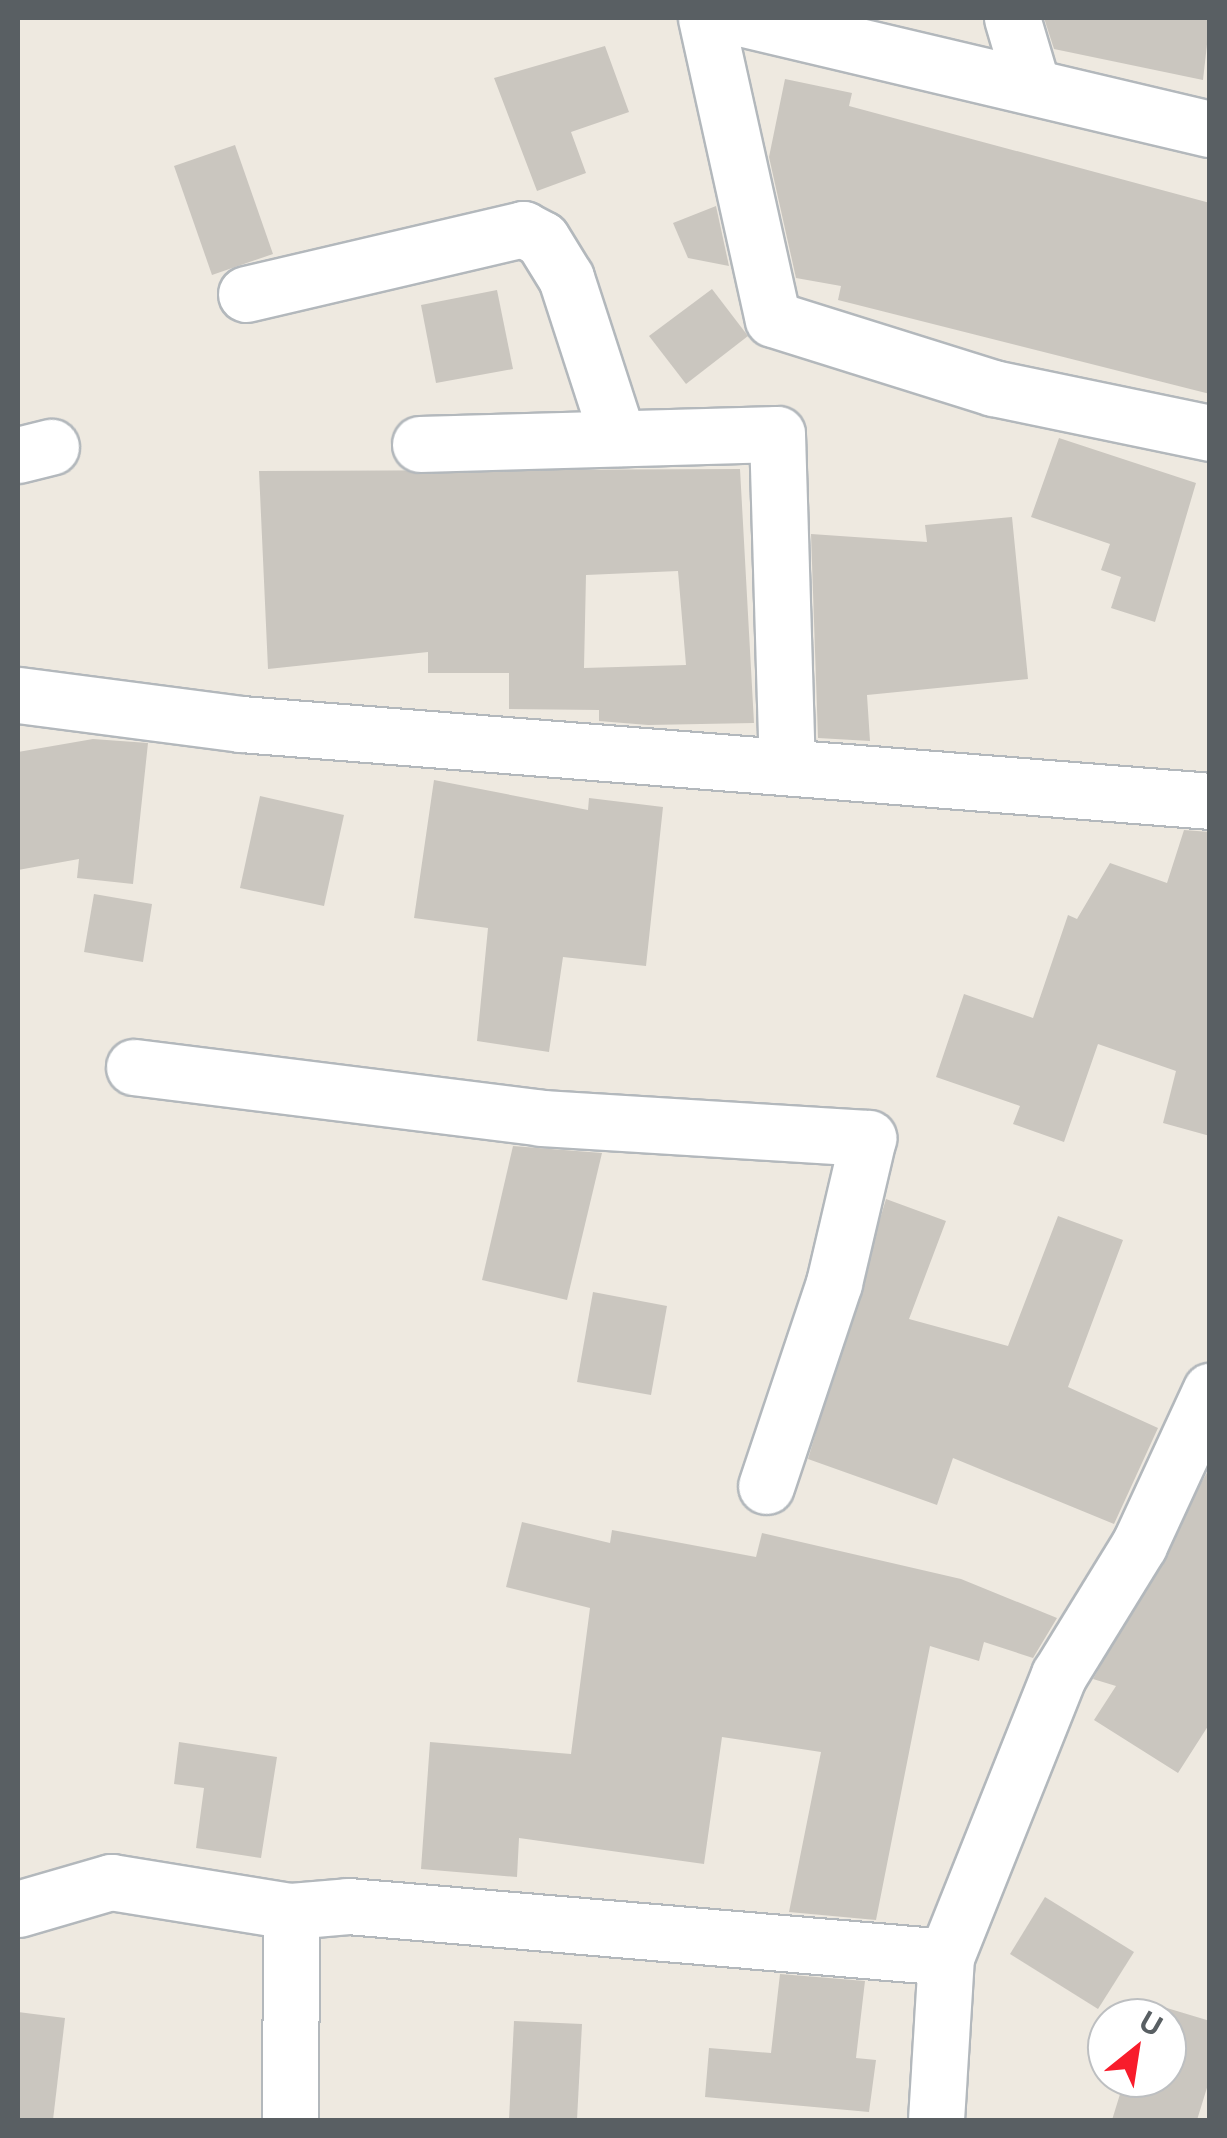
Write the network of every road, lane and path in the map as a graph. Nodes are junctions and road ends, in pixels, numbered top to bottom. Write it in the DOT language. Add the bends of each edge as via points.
graph roads {
  1 [pos="706,18"];
  2 [pos="740,18"];
  3 [pos="1012,18"];
  4 [pos="1031,82"];
  5 [pos="1210,129"];
  6 [pos="246,294"];
  7 [pos="1210,433"];
  8 [pos="618,438"];
  9 [pos="420,444"];
  10 [pos="18,695"];
  11 [pos="787,764"];
  12 [pos="1210,801"];
  13 [pos="134,1067"];
  14 [pos="1210,1391"];
  15 [pos="766,1486"];
  16 [pos="18,1908"];
  17 [pos="291,1911"];
  18 [pos="946,1957"];
  19 [pos="290,2120"];
  20 [pos="936,2120"];
  1 -- 7 [label="street" via="773,319 993,388"];
  2 -- 4 [label="street"];
  3 -- 4 [label="street"];
  4 -- 5 [label="street"];
  6 -- 8 [label="street" via="522,229 542,239 566,278"];
  8 -- 9 [label="street"];
  8 -- 11 [label="street" via="777,434"];
  10 -- 11 [label="street" via="241,724"];
  11 -- 12 [label="street"];
  13 -- 15 [label="street" via="541,1118 868,1138 834,1283"];
  14 -- 18 [label="street" via="1138,1546 1058,1675"];
  16 -- 17 [label="street" via="111,1882"];
  17 -- 18 [label="street" via="348,1906"];
  17 -- 19 [label="street"];
  18 -- 20 [label="street"];
}
